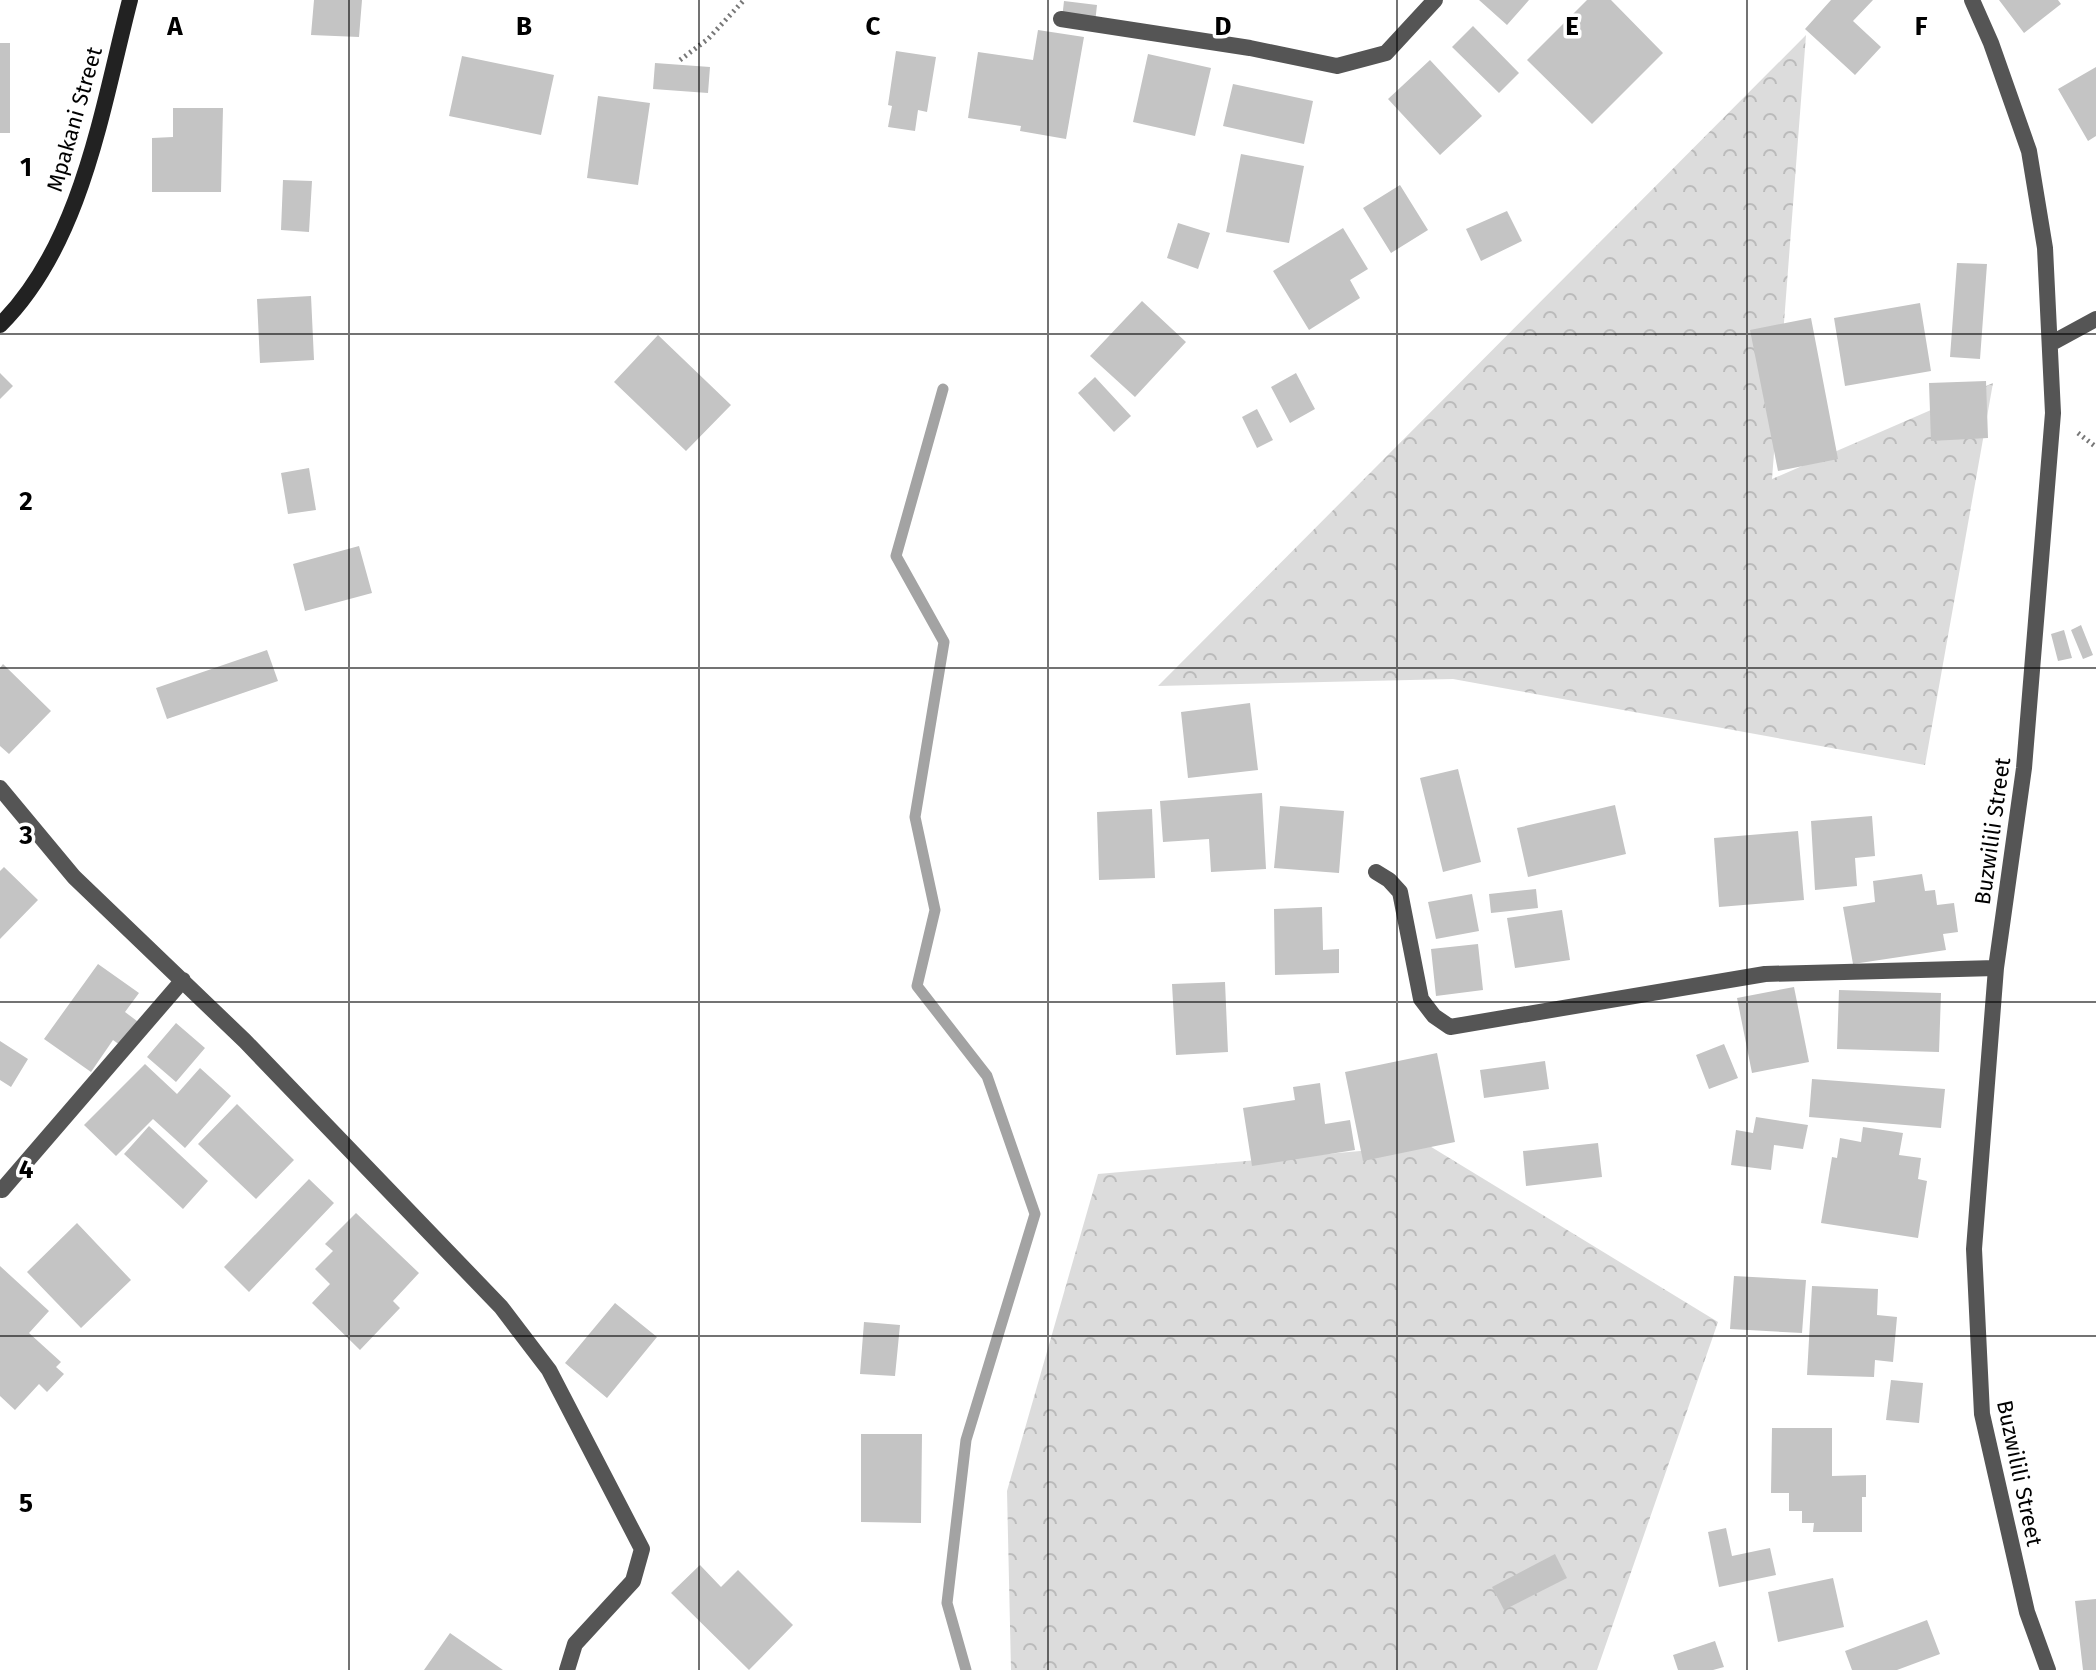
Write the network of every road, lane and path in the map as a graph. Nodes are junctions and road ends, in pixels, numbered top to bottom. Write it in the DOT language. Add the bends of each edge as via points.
graph roads {
  1 [pos="130,0"];
  2 [pos="744,0"];
  3 [pos="1435,0"];
  4 [pos="1972,0"];
  5 [pos="1061,19"];
  6 [pos="680,60"];
  7 [pos="2096,319"];
  8 [pos="0,325"];
  9 [pos="2050,344"];
  10 [pos="0,788"];
  11 [pos="1376,872"];
  12 [pos="1996,968"];
  13 [pos="183,980"];
  14 [pos="2,1190"];
  15 [pos="567,1670"];
  16 [pos="2048,1670"];
  1 -- 8 [label="street, Mpakani Street" via="80,189 44,269"];
  2 -- 6 [label="path"];
  3 -- 5 [label="street" via="1386,53 1337,66"];
  4 -- 9 [label="street, Buzwilili Street" via="2029,151 2045,248"];
  7 -- 9 [label="street"];
  9 -- 12 [label="street, Buzwilili Street" via="2053,413 2025,752"];
  10 -- 13 [label="street" via="74,877"];
  11 -- 12 [label="street" via="1400,892 1421,999 1450,1027 1765,974"];
  12 -- 16 [label="street, Buzwilili Street" via="1974,1249 1982,1414 2027,1612"];
  13 -- 14 [label="street"];
  13 -- 15 [label="street" via="501,1307 549,1370 642,1549 633,1581 575,1644"];
}
